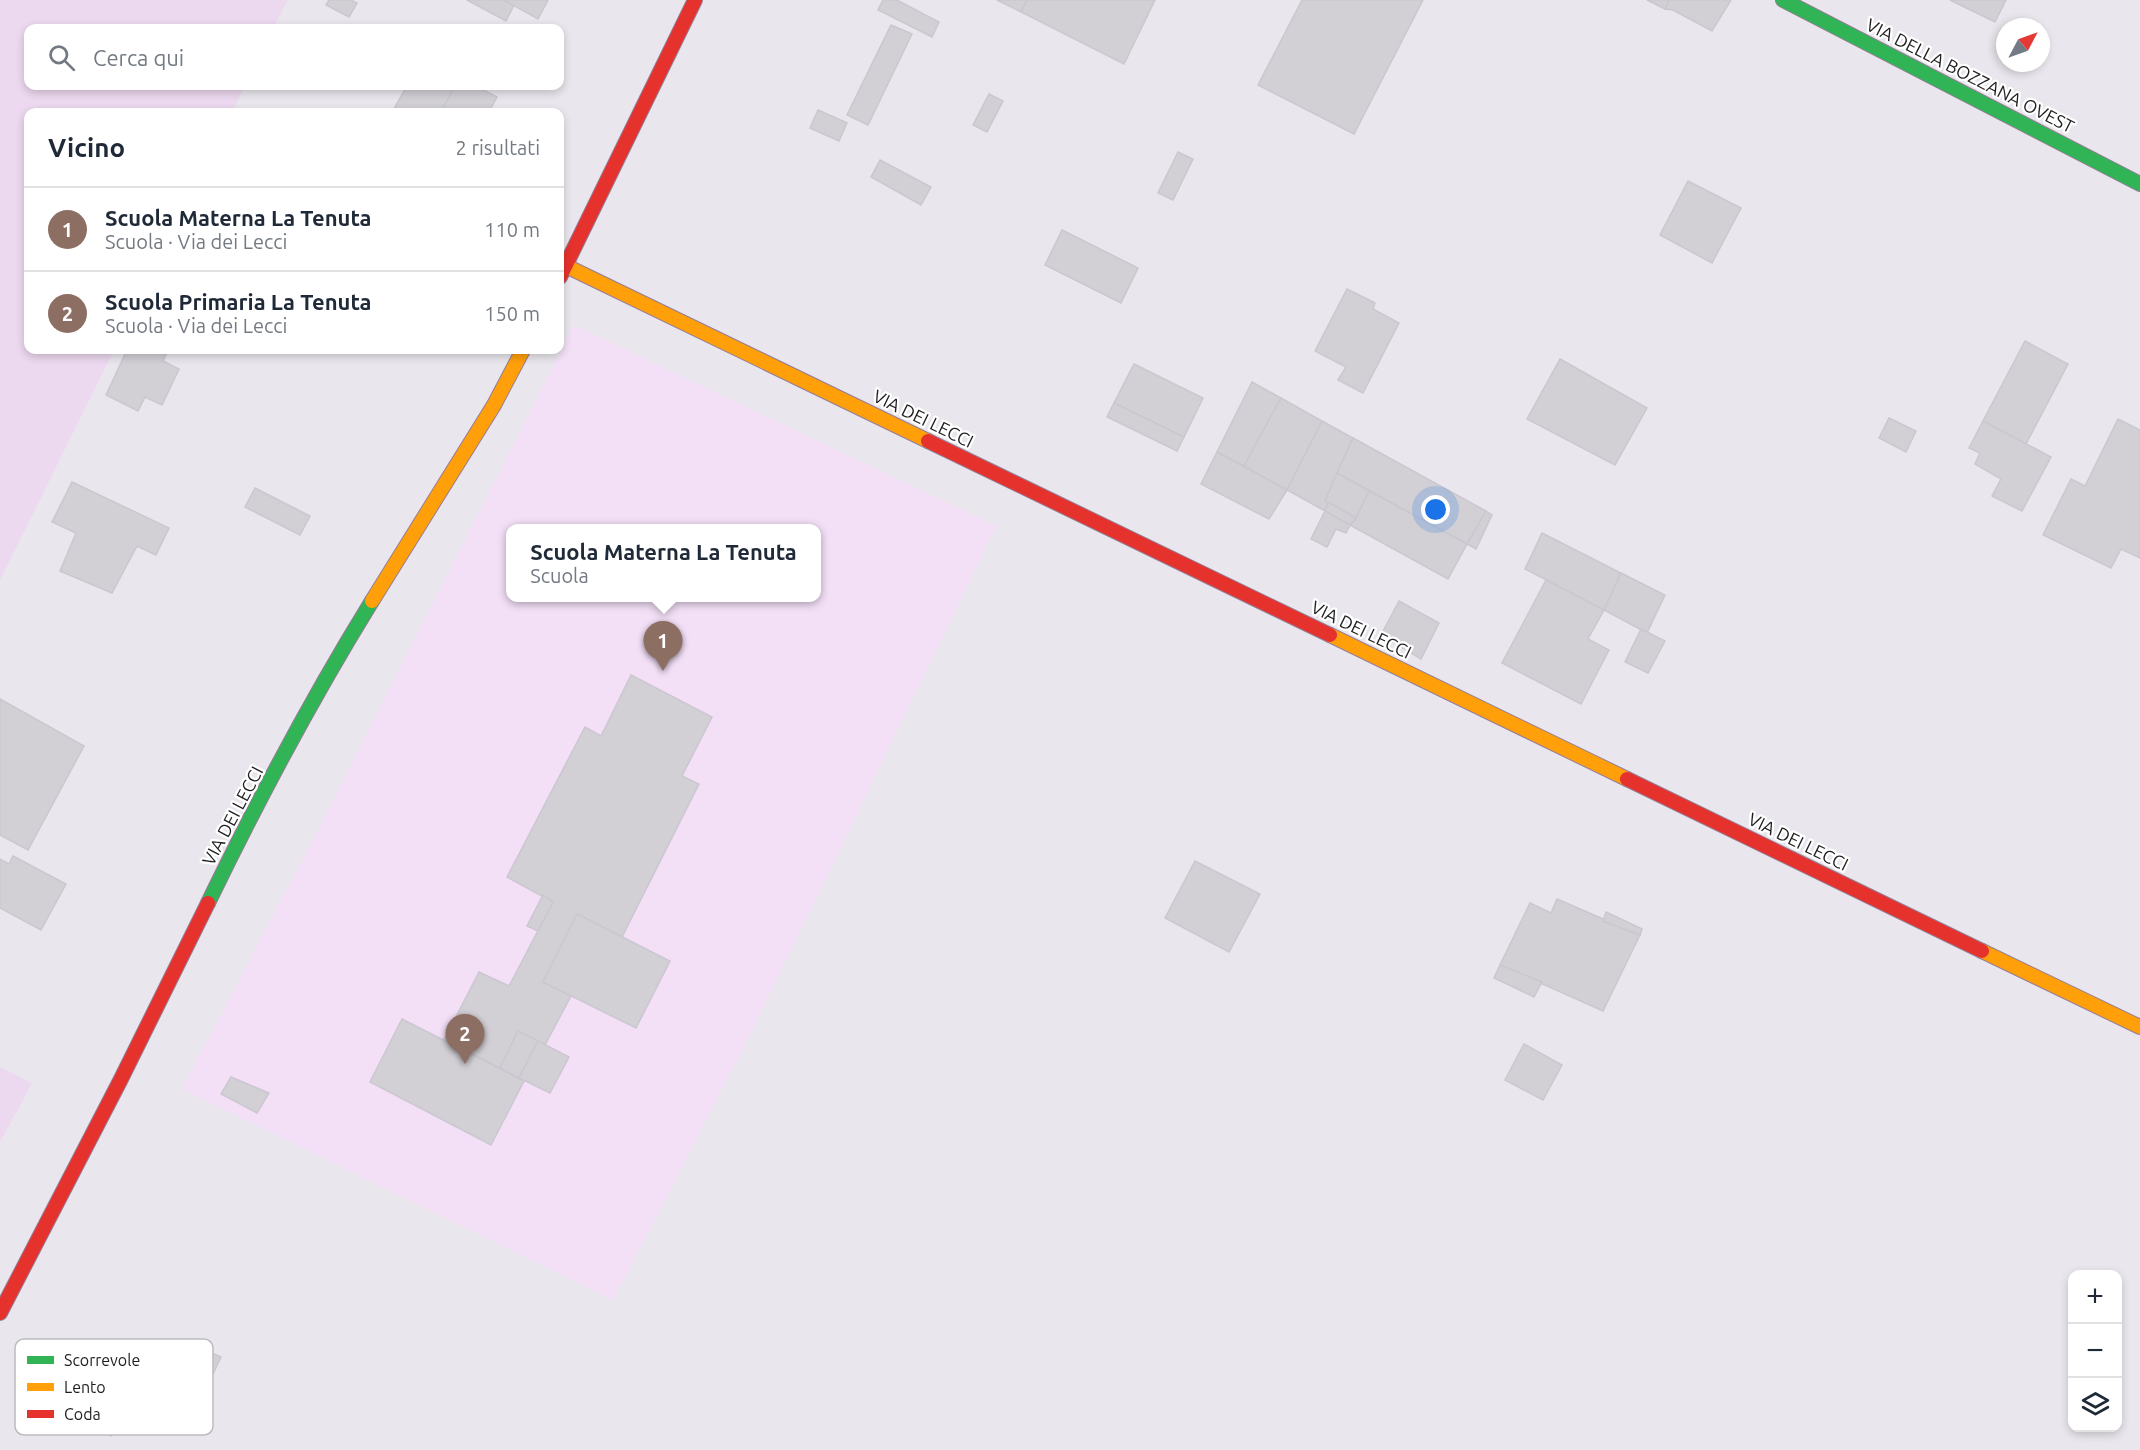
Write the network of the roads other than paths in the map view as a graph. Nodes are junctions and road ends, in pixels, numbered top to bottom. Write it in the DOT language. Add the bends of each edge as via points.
graph roads {
  1 [pos="695,0"];
  2 [pos="1783,0"];
  3 [pos="2140,184"];
  4 [pos="564,268"];
  5 [pos="564,273"];
  6 [pos="521,354"];
  7 [pos="2140,1027"];
  8 [pos="0,1313"];
  1 -- 4 [label="street, VIA DEI LECCI"];
  2 -- 3 [label="street, VIA DELLA BOZZANA OVEST"];
  5 -- 7 [label="street, VIA DEI LECCI"];
  6 -- 8 [label="street, VIA DEI LECCI" via="494,405 346,643 240,837 122,1079"];
}
